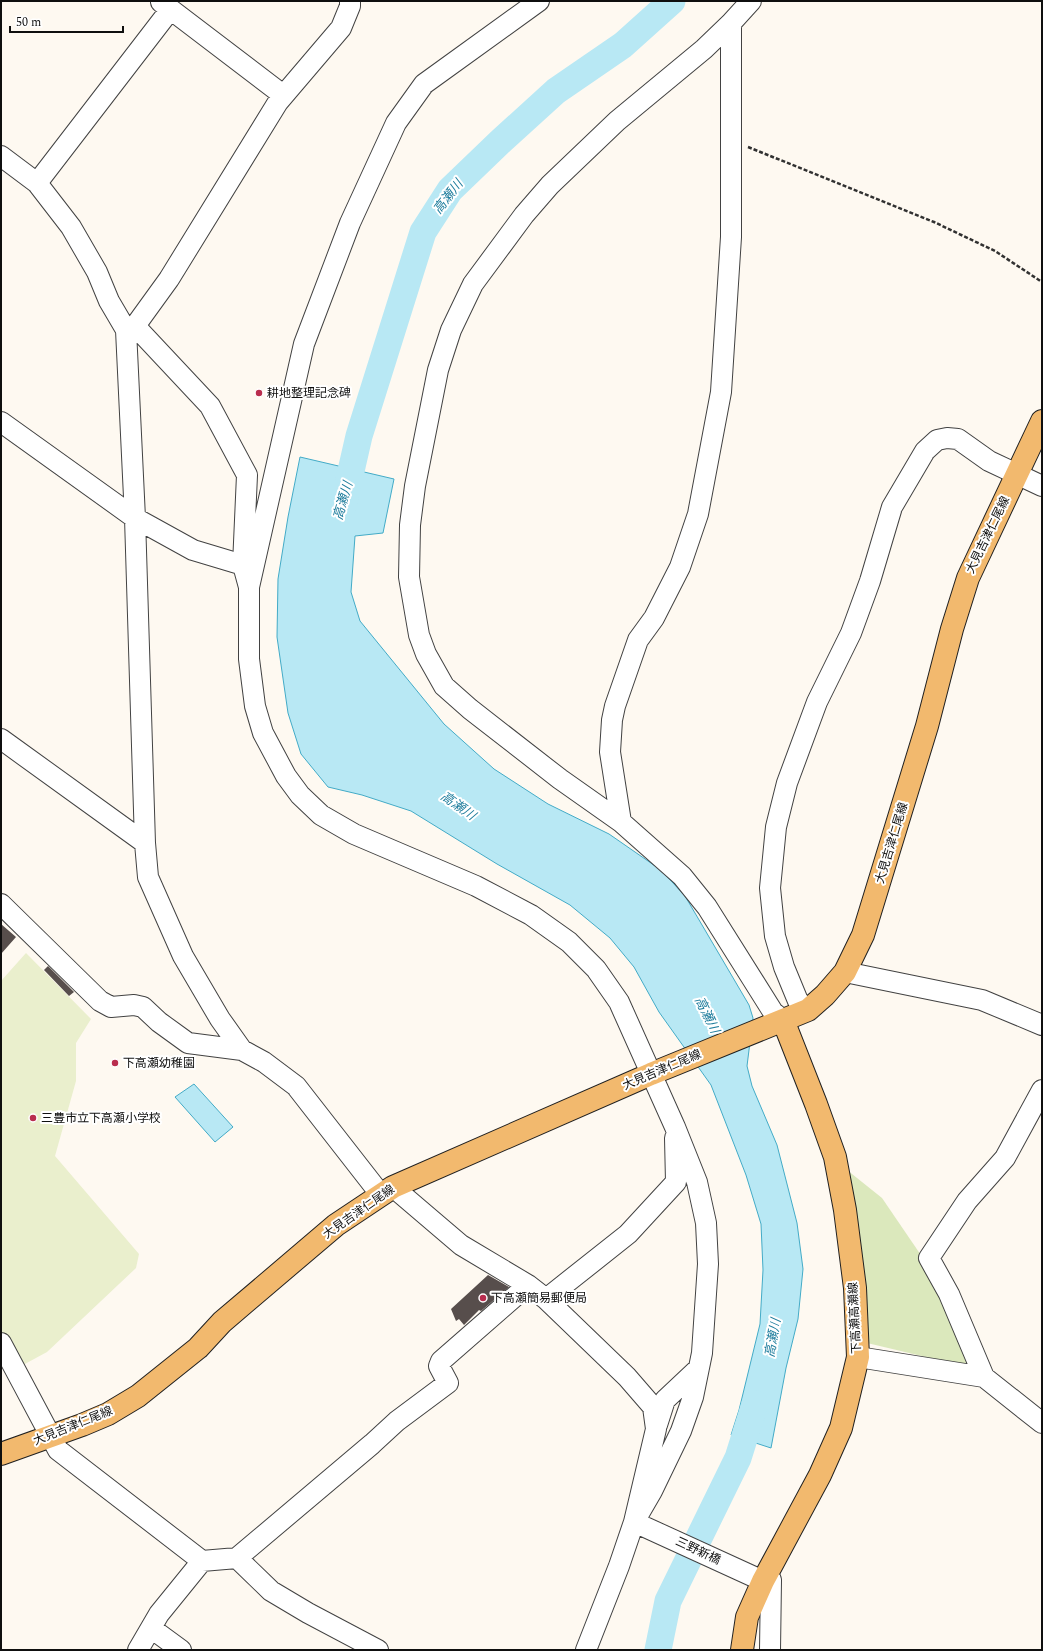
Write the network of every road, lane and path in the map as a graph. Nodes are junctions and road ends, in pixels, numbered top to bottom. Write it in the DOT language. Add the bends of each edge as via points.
graph roads {
  1 [pos="350,1"];
  2 [pos="539,1"];
  3 [pos="751,1"];
  4 [pos="165,5"];
  5 [pos="731,23"];
  6 [pos="283,96"];
  7 [pos="731,140"];
  8 [pos="1,156"];
  9 [pos="37,183"];
  10 [pos="1042,282"];
  11 [pos="130,328"];
  12 [pos="1042,421"];
  13 [pos="1,422"];
  14 [pos="1017,474"];
  15 [pos="1042,486"];
  16 [pos="135,518"];
  17 [pos="243,565"];
  18 [pos="249,588"];
  19 [pos="1,739"];
  20 [pos="621,822"];
  21 [pos="145,844"];
  22 [pos="1,904"];
  23 [pos="845,972"];
  24 [pos="808,1010"];
  25 [pos="783,1020"];
  26 [pos="1042,1025"];
  27 [pos="242,1050"];
  28 [pos="651,1074"];
  29 [pos="1042,1090"];
  30 [pos="675,1127"];
  31 [pos="387,1191"];
  32 [pos="528,1285"];
  33 [pos="546,1299"];
  34 [pos="1,1343"];
  35 [pos="858,1357"];
  36 [pos="699,1368"];
  37 [pos="984,1377"];
  38 [pos="1042,1423"];
  39 [pos="656,1429"];
  40 [pos="52,1436"];
  41 [pos="1,1454"];
  42 [pos="634,1522"];
  43 [pos="237,1558"];
  44 [pos="202,1561"];
  45 [pos="763,1580"];
  46 [pos="151,1628"];
  47 [pos="138,1650"];
  48 [pos="181,1650"];
  49 [pos="378,1650"];
  50 [pos="586,1650"];
  51 [pos="742,1650"];
  52 [pos="770,1650"];
  1 -- 6 [label="street" via="341,28"];
  2 -- 18 [label="street" via="424,84 396,123 350,223 304,344"];
  3 -- 5 [label="street"];
  4 -- 6 [label="street"];
  4 -- 9 [label="street"];
  5 -- 7 [label="street"];
  5 -- 20 [label="street" via="704,49 617,121 550,185 524,214 473,284 452,330 438,370 414,494 410,525 410,584 418,635 444,686 560,779"];
  6 -- 11 [label="street" via="169,279"];
  7 -- 10 [label="path" via="934,222 995,251"];
  7 -- 20 [label="street" via="731,237 721,392 700,507 683,559 654,618 638,640 615,706 610,752"];
  8 -- 9 [label="street"];
  9 -- 11 [label="street" via="71,227 97,272 109,301"];
  11 -- 16 [label="street"];
  11 -- 17 [label="street" via="210,406 247,475"];
  12 -- 14 [label="main road, 大見吉津仁尾線"];
  13 -- 16 [label="street"];
  14 -- 15 [label="street"];
  14 -- 23 [label="main road, 大見吉津仁尾線" via="968,578 876,897 863,935"];
  14 -- 24 [label="street" via="989,461 958,439 938,440 925,451 892,507 870,581 853,625 817,702 787,782 776,827 770,888 776,936 784,967 798,1001"];
  16 -- 17 [label="street" via="193,550"];
  16 -- 21 [label="street"];
  17 -- 18 [label="street"];
  18 -- 28 [label="street" via="249,659 255,706 272,752 300,794 322,815 354,834 476,886 531,915 568,942 596,969 619,1002"];
  19 -- 21 [label="street"];
  20 -- 25 [label="street" via="687,882 707,907 773,1012"];
  21 -- 27 [label="street" via="148,877 183,956 220,1019"];
  22 -- 27 [label="street" via="100,1001 111,1007 143,1007 188,1042"];
  23 -- 24 [label="main road, 大見吉津仁尾線"];
  23 -- 26 [label="street" via="982,1000"];
  24 -- 25 [label="main road, 大見吉津仁尾線"];
  25 -- 28 [label="main road, 大見吉津仁尾線"];
  25 -- 35 [label="main road, 下高瀬高瀬線" via="834,1157 845,1210 855,1288"];
  27 -- 31 [label="street" via="264,1062 296,1086"];
  28 -- 30 [label="street"];
  28 -- 31 [label="main road, 大見吉津仁尾線"];
  29 -- 37 [label="street" via="1005,1158 967,1201 929,1258 949,1294"];
  30 -- 33 [label="street" via="676,1182 628,1234"];
  30 -- 36 [label="street" via="697,1182 706,1223 708,1264"];
  31 -- 32 [label="street" via="461,1245"];
  31 -- 40 [label="main road, 大見吉津仁尾線" via="336,1225 222,1322 198,1348 156,1383 108,1414"];
  32 -- 33 [label="street"];
  32 -- 43 [label="street" via="440,1361 439,1366 448,1384 397,1421"];
  33 -- 39 [label="street" via="653,1407"];
  34 -- 40 [label="street"];
  35 -- 37 [label="street"];
  35 -- 45 [label="main road, 下高瀬高瀬線" via="838,1434 820,1475"];
  36 -- 39 [label="street" via="664,1400"];
  36 -- 42 [label="street" via="681,1431"];
  37 -- 38 [label="street"];
  39 -- 42 [label="street"];
  40 -- 41 [label="main road, 大見吉津仁尾線"];
  40 -- 44 [label="street" via="58,1450"];
  42 -- 45 [label="street, 三野新橋"];
  42 -- 50 [label="street"];
  43 -- 44 [label="street"];
  43 -- 49 [label="street" via="271,1591"];
  44 -- 46 [label="street" via="159,1614"];
  45 -- 51 [label="main road, 下高瀬高瀬線" via="747,1617"];
  45 -- 52 [label="street" via="770,1580"];
  46 -- 47 [label="street"];
  46 -- 48 [label="street"];
}
